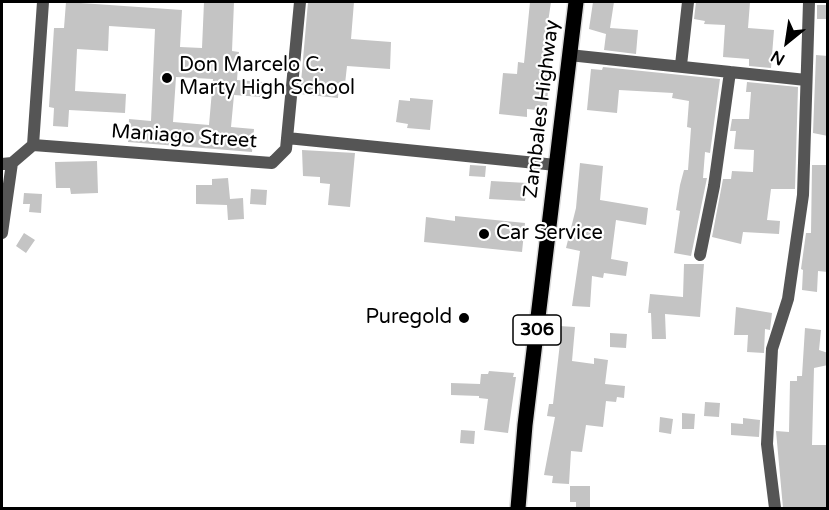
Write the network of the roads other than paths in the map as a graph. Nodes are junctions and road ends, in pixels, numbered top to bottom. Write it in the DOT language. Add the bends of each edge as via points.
graph roads {
  1 [pos="43,2"];
  2 [pos="300,2"];
  3 [pos="576,2"];
  4 [pos="688,2"];
  5 [pos="809,2"];
  6 [pos="569,55"];
  7 [pos="681,65"];
  8 [pos="730,72"];
  9 [pos="806,80"];
  10 [pos="286,138"];
  11 [pos="33,145"];
  12 [pos="7,164"];
  13 [pos="556,165"];
  14 [pos="2,233"];
  15 [pos="700,255"];
  16 [pos="518,508"];
  17 [pos="775,508"];
  1 -- 11 [label="street"];
  2 -- 10 [label="street, Maniago Street"];
  3 -- 6 [label="main road, Zambales Highway / 306"];
  4 -- 7 [label="street"];
  5 -- 9 [label="street"];
  6 -- 7 [label="street"];
  6 -- 13 [label="main road, Zambales Highway / 306"];
  7 -- 8 [label="street"];
  8 -- 9 [label="street"];
  8 -- 15 [label="street"];
  9 -- 17 [label="street" via="799,237 788,299 772,349 767,444"];
  10 -- 11 [label="street, Maniago Street" via="286,149 272,163"];
  10 -- 13 [label="street"];
  11 -- 12 [label="street"];
  12 -- 14 [label="street"];
  13 -- 16 [label="main road, Zambales Highway / 306"];
}
